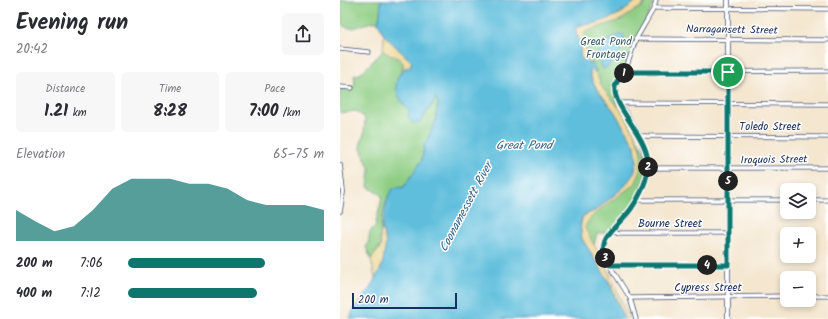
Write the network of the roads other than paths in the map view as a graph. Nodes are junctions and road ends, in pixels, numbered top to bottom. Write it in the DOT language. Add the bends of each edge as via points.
graph roads {
  1 [pos="656,0"];
  2 [pos="728,0"];
  3 [pos="654,8"];
  4 [pos="728,8"];
  5 [pos="828,9"];
  6 [pos="636,39"];
  7 [pos="728,40"];
  8 [pos="828,40"];
  9 [pos="340,49"];
  10 [pos="369,52"];
  11 [pos="625,72"];
  12 [pos="728,72"];
  13 [pos="828,72"];
  14 [pos="340,87"];
  15 [pos="352,88"];
  16 [pos="620,103"];
  17 [pos="728,104"];
  18 [pos="828,104"];
  19 [pos="640,136"];
  20 [pos="728,136"];
  21 [pos="828,137"];
  22 [pos="340,164"];
  23 [pos="648,168"];
  24 [pos="828,168"];
  25 [pos="728,169"];
  26 [pos="637,200"];
  27 [pos="780,200"];
  28 [pos="816,200"];
  29 [pos="828,200"];
  30 [pos="728,201"];
  31 [pos="341,203"];
  32 [pos="340,212"];
  33 [pos="612,230"];
  34 [pos="728,233"];
  35 [pos="610,265"];
  36 [pos="728,265"];
  37 [pos="780,296"];
  38 [pos="816,296"];
  39 [pos="828,296"];
  40 [pos="728,297"];
  41 [pos="630,298"];
  42 [pos="636,319"];
  43 [pos="728,319"];
  1 -- 3 [label="street"];
  2 -- 4 [label="main road"];
  3 -- 4 [label="street"];
  3 -- 6 [label="street"];
  4 -- 5 [label="street"];
  4 -- 7 [label="main road"];
  6 -- 7 [label="street, Narragansett Street"];
  6 -- 11 [label="street"];
  7 -- 8 [label="street, Narragansett Street"];
  7 -- 12 [label="main road"];
  9 -- 10 [label="street"];
  11 -- 12 [label="street"];
  11 -- 16 [label="street" via="615,86"];
  12 -- 13 [label="street"];
  12 -- 17 [label="main road"];
  14 -- 15 [label="street"];
  16 -- 17 [label="street"];
  16 -- 19 [label="street"];
  17 -- 18 [label="street"];
  17 -- 20 [label="main road"];
  19 -- 20 [label="street, Toledo Street"];
  19 -- 23 [label="street"];
  20 -- 21 [label="street, Toledo Street"];
  20 -- 25 [label="main road"];
  22 -- 31 [label="street" via="343,186"];
  23 -- 25 [label="street, Iroquois Street"];
  23 -- 26 [label="street"];
  24 -- 25 [label="street, Iroquois Street"];
  25 -- 30 [label="main road"];
  26 -- 30 [label="street"];
  26 -- 33 [label="street"];
  27 -- 30 [label="street"];
  28 -- 29 [label="street"];
  30 -- 34 [label="main road"];
  31 -- 32 [label="street"];
  33 -- 34 [label="street, Bourne Street" via="619,233"];
  33 -- 35 [label="street" via="603,247 605,258"];
  34 -- 36 [label="main road"];
  35 -- 36 [label="street"];
  35 -- 41 [label="street"];
  36 -- 40 [label="main road"];
  37 -- 40 [label="street, Cypress Street"];
  38 -- 39 [label="street"];
  40 -- 41 [label="street, Cypress Street"];
  40 -- 43 [label="main road"];
  41 -- 42 [label="street"];
}
